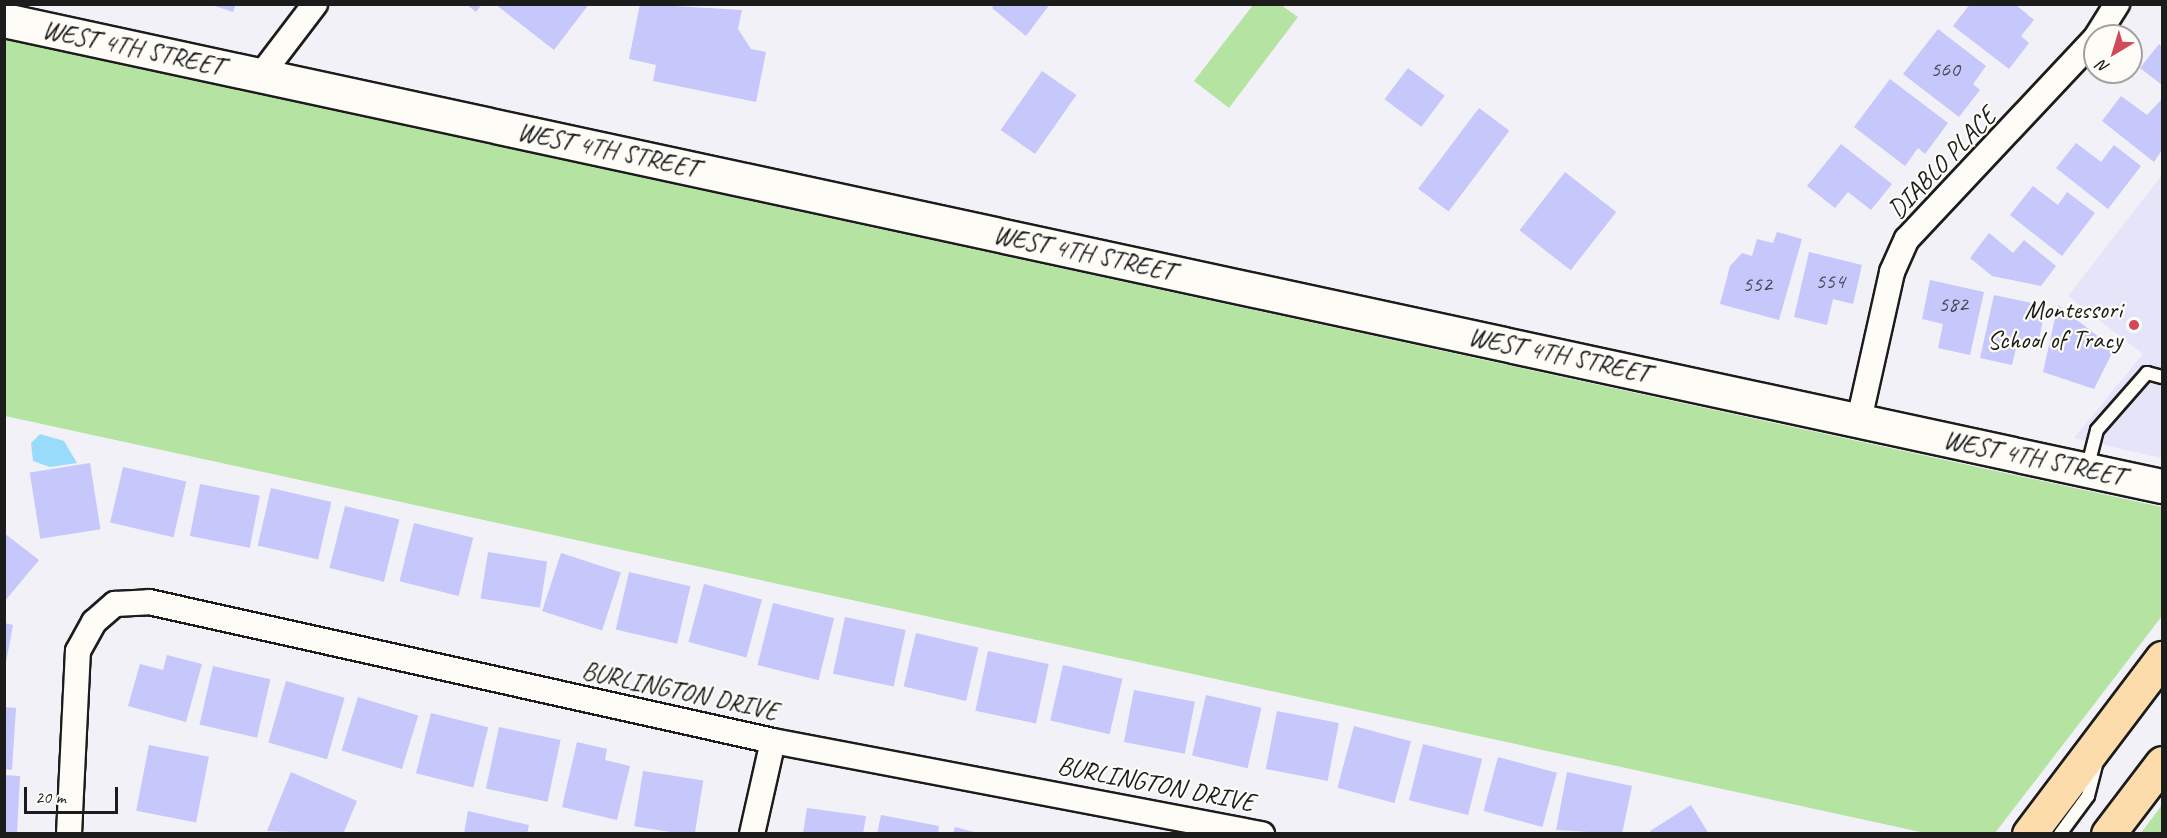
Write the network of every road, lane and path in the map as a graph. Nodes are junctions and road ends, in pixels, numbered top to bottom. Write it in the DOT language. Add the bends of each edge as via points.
graph roads {
  1 [pos="315,4"];
  2 [pos="2117,4"];
  3 [pos="4,20"];
  4 [pos="2104,24"];
  5 [pos="2083,51"];
  6 [pos="261,75"];
  7 [pos="2163,377"];
  8 [pos="1859,420"];
  9 [pos="2087,470"];
  10 [pos="2163,486"];
  11 [pos="2163,658"];
  12 [pos="773,741"];
  13 [pos="2099,741"];
  14 [pos="2163,762"];
  15 [pos="69,834"];
  16 [pos="752,834"];
  17 [pos="1262,834"];
  18 [pos="2029,834"];
  19 [pos="2060,834"];
  20 [pos="2108,834"];
  1 -- 6 [label="street"];
  2 -- 4 [label="street, DIABLO PLACE"];
  3 -- 6 [label="street, WEST 4TH STREET"];
  5 -- 8 [label="street, DIABLO PLACE" via="1907,238 1892,272"];
  6 -- 8 [label="street, WEST 4TH STREET"];
  7 -- 9 [label="lane" via="2147,373 2097,430"];
  8 -- 9 [label="street, WEST 4TH STREET"];
  9 -- 10 [label="street, WEST 4TH STREET"];
  11 -- 13 [label="main road"];
  12 -- 15 [label="street, BURLINGTON DRIVE" via="149,602 115,604 94,622 78,651"];
  12 -- 16 [label="street"];
  12 -- 17 [label="street, BURLINGTON DRIVE"];
  13 -- 18 [label="main road"];
  13 -- 19 [label="lane" via="2097,775"];
  14 -- 20 [label="main road"];
}
